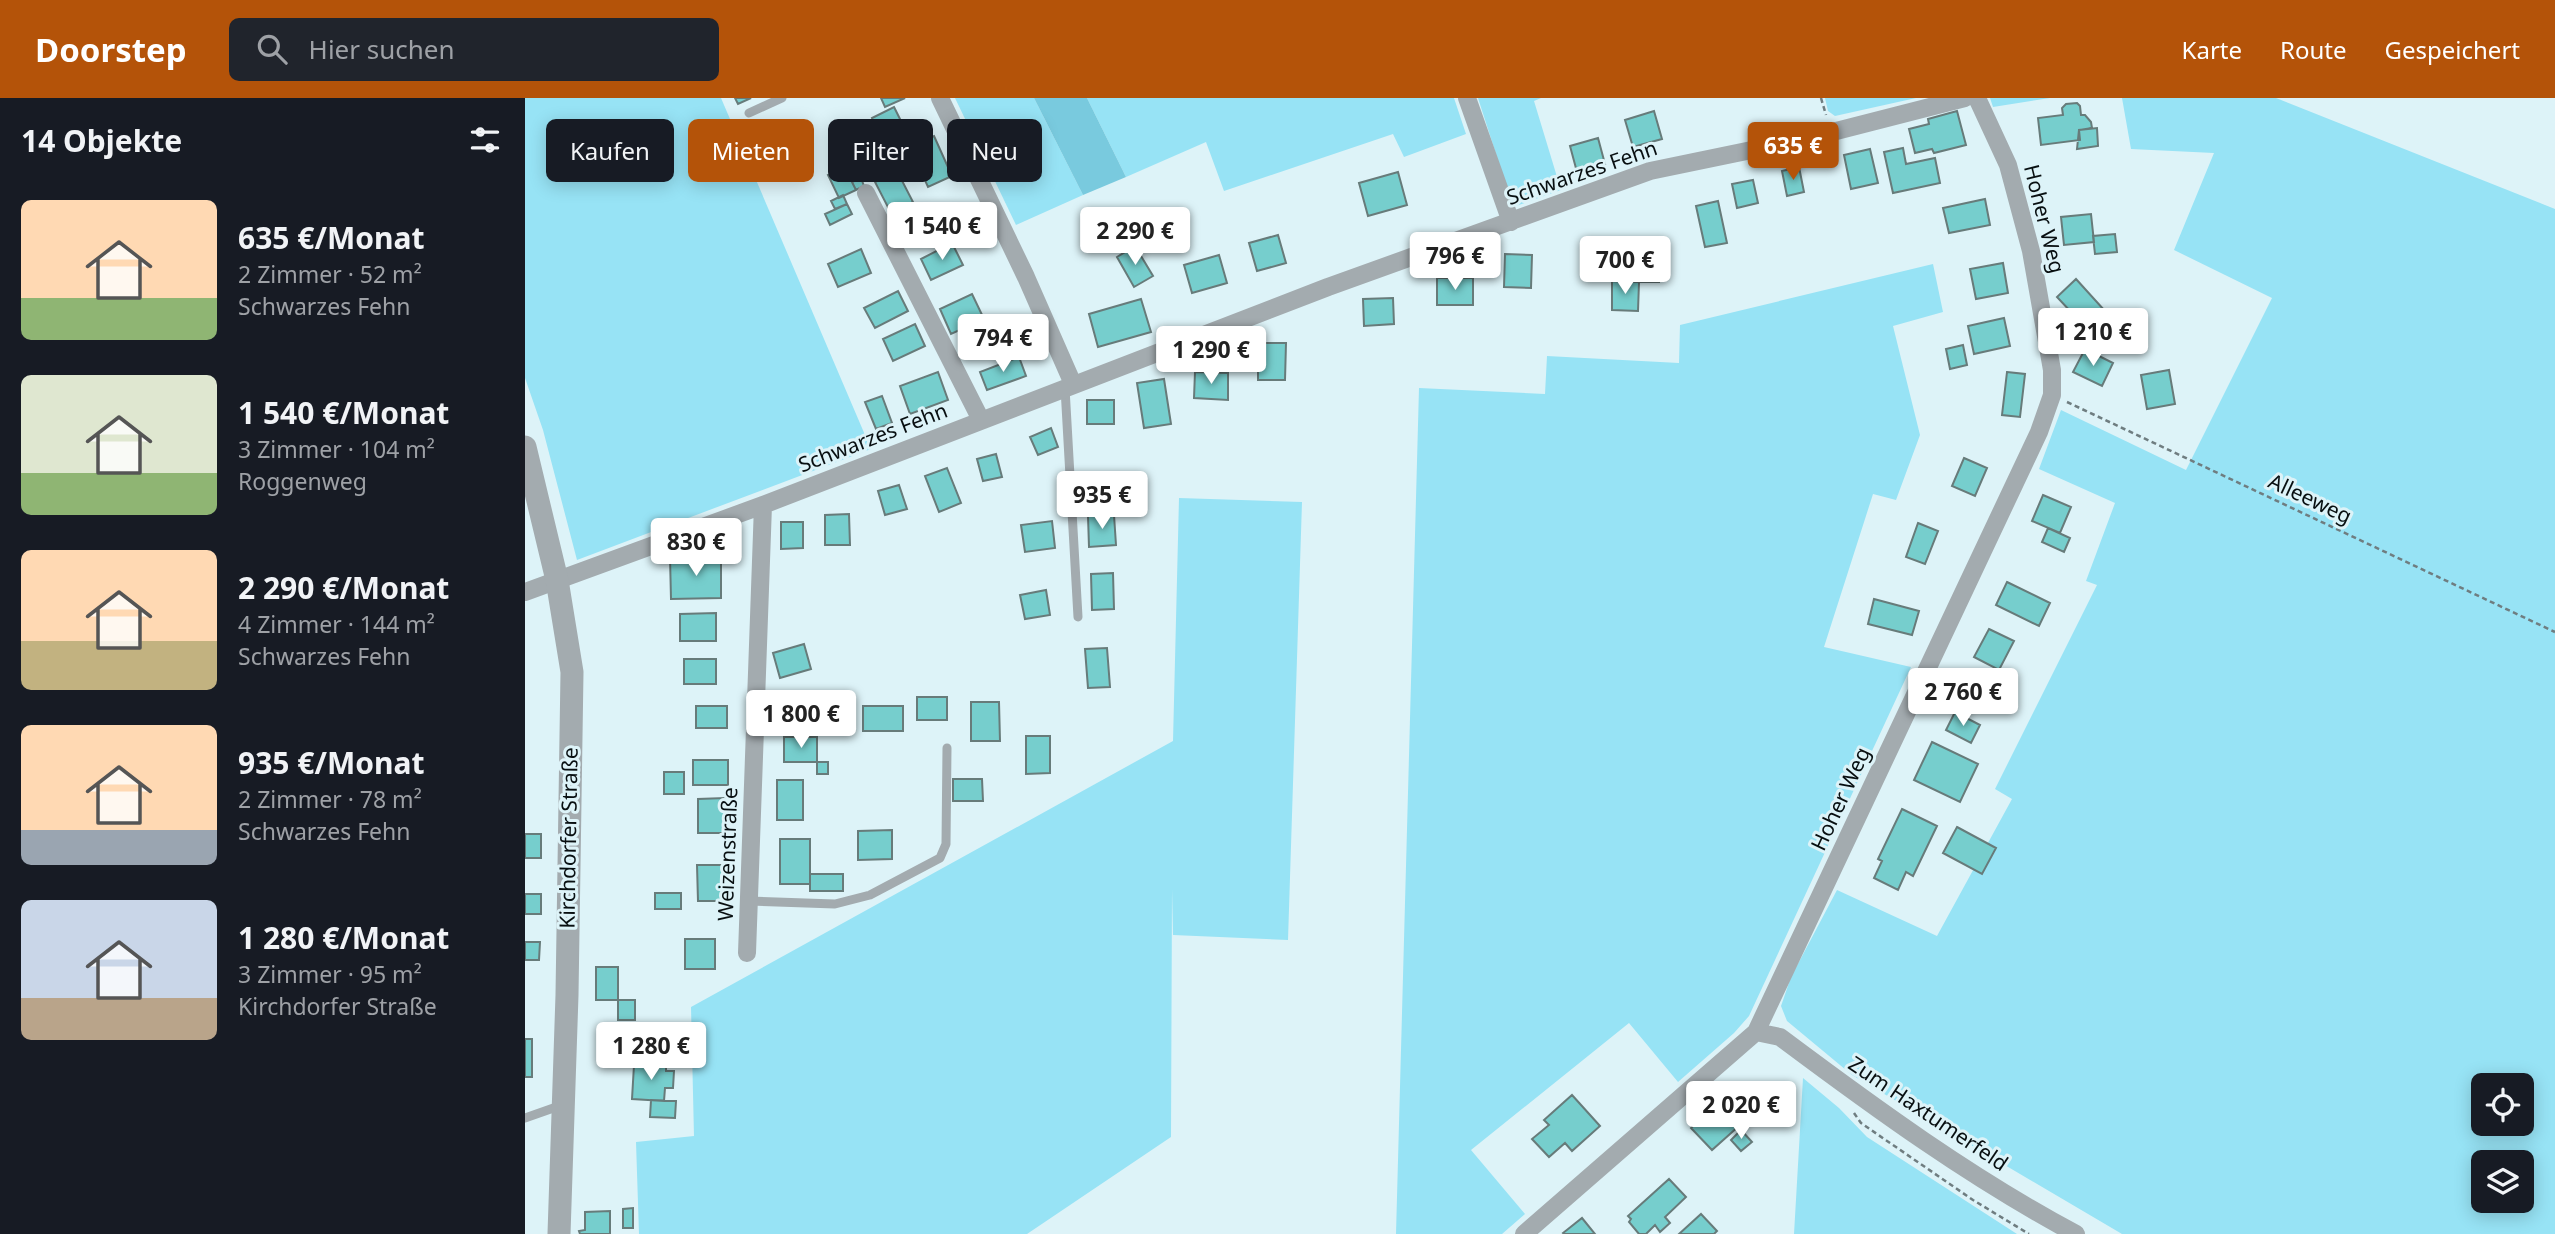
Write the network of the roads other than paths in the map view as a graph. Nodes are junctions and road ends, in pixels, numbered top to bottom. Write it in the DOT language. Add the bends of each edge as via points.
graph roads {
  1 [pos="782,98"];
  2 [pos="940,98"];
  3 [pos="1467,98"];
  4 [pos="1965,98"];
  5 [pos="1977,98"];
  6 [pos="749,113"];
  7 [pos="866,193"];
  8 [pos="1510,222"];
  9 [pos="1069,386"];
  10 [pos="981,420"];
  11 [pos="525,447"];
  12 [pos="763,505"];
  13 [pos="557,580"];
  14 [pos="525,592"];
  15 [pos="1077,617"];
  16 [pos="947,748"];
  17 [pos="750,901"];
  18 [pos="747,953"];
  19 [pos="1756,1032"];
  20 [pos="563,1105"];
  21 [pos="525,1118"];
  22 [pos="559,1234"];
  23 [pos="1524,1234"];
  24 [pos="2075,1234"];
  1 -- 6 [label="lane"];
  2 -- 9 [label="street" via="1026,277"];
  3 -- 8 [label="street"];
  4 -- 8 [label="street, Schwarzes Fehn" via="1831,133 1650,171"];
  5 -- 19 [label="street, Hoher Weg" via="2008,165 2031,251 2052,370 2052,395 2039,432"];
  7 -- 10 [label="street"];
  8 -- 9 [label="street, Schwarzes Fehn"];
  9 -- 10 [label="street, Schwarzes Fehn"];
  9 -- 15 [label="lane"];
  10 -- 12 [label="street, Schwarzes Fehn"];
  11 -- 13 [label="street, Kirchdorfer Straße"];
  12 -- 13 [label="street, Schwarzes Fehn"];
  12 -- 17 [label="street, Weizenstraße"];
  13 -- 14 [label="street, Schwarzes Fehn"];
  13 -- 20 [label="street, Kirchdorfer Straße" via="572,672"];
  16 -- 17 [label="lane" via="946,844 940,858 870,895 835,904"];
  17 -- 18 [label="street, Weizenstraße"];
  19 -- 23 [label="street, Hoher Weg"];
  19 -- 24 [label="street, Zum Haxtumerfeld" via="1780,1037 1947,1157"];
  20 -- 21 [label="lane"];
  20 -- 22 [label="street, Kirchdorfer Straße"];
}
